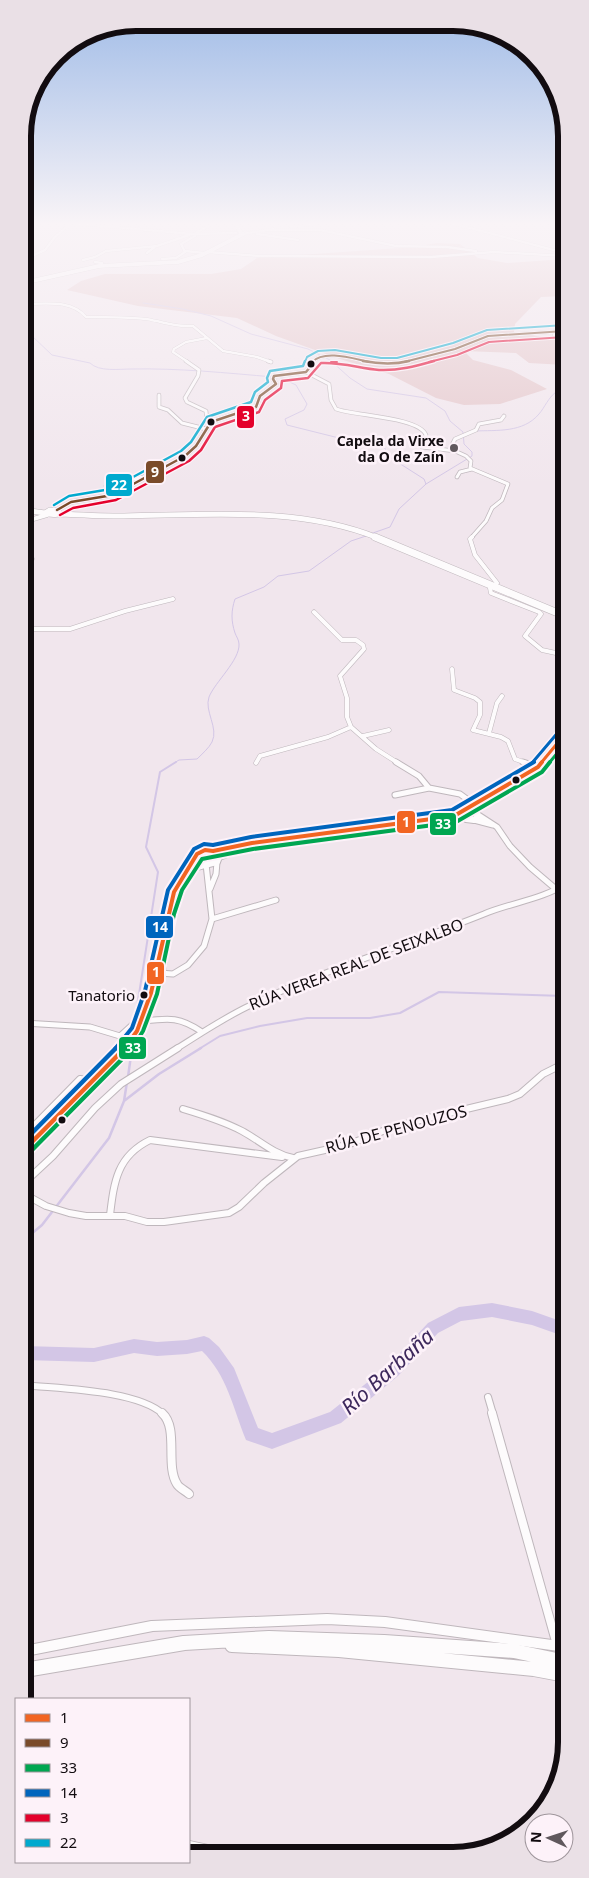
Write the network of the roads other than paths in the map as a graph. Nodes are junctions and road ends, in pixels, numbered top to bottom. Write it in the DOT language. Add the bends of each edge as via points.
graph roads {
  1 [pos="80,311"];
  2 [pos="558,331"];
  3 [pos="207,338"];
  4 [pos="271,362"];
  5 [pos="306,372"];
  6 [pos="159,395"];
  7 [pos="504,416"];
  8 [pos="211,422"];
  9 [pos="206,429"];
  10 [pos="450,449"];
  11 [pos="472,469"];
  12 [pos="147,476"];
  13 [pos="457,477"];
  14 [pos="106,486"];
  15 [pos="31,512"];
  16 [pos="58,512"];
  17 [pos="31,513"];
  18 [pos="46,514"];
  19 [pos="35,519"];
  20 [pos="31,520"];
  21 [pos="496,583"];
  22 [pos="490,588"];
  23 [pos="172,599"];
  24 [pos="314,612"];
  25 [pos="558,613"];
  26 [pos="31,629"];
  27 [pos="558,653"];
  28 [pos="452,669"];
  29 [pos="502,696"];
  30 [pos="352,727"];
  31 [pos="389,730"];
  32 [pos="489,734"];
  33 [pos="363,736"];
  34 [pos="558,742"];
  35 [pos="558,748"];
  36 [pos="256,762"];
  37 [pos="537,768"];
  38 [pos="521,783"];
  39 [pos="429,788"];
  40 [pos="395,795"];
  41 [pos="470,813"];
  42 [pos="454,816"];
  43 [pos="442,822"];
  44 [pos="213,850"];
  45 [pos="218,859"];
  46 [pos="196,860"];
  47 [pos="204,864"];
  48 [pos="210,889"];
  49 [pos="557,890"];
  50 [pos="276,900"];
  51 [pos="212,919"];
  52 [pos="159,956"];
  53 [pos="161,974"];
  54 [pos="173,974"];
  55 [pos="157,988"];
  56 [pos="142,1022"];
  57 [pos="31,1023"];
  58 [pos="202,1032"];
  59 [pos="558,1067"];
  60 [pos="91,1081"];
  61 [pos="183,1109"];
  62 [pos="31,1129"];
  63 [pos="31,1143"];
  64 [pos="282,1157"];
  65 [pos="294,1158"];
  66 [pos="31,1176"];
  67 [pos="31,1198"];
  68 [pos="110,1215"];
  69 [pos="31,1386"];
  70 [pos="488,1397"];
  71 [pos="189,1494"];
  72 [pos="558,1633"];
  73 [pos="207,1642"];
  74 [pos="558,1645"];
  75 [pos="31,1650"];
  76 [pos="558,1660"];
  77 [pos="31,1669"];
  78 [pos="558,1674"];
  1 -- 3 [label="street" via="86,317 128,317 176,327 196,327"];
  2 -- 5 [label="street" via="488,336 455,349 398,364 319,357 312,361"];
  3 -- 4 [label="street" via="222,351"];
  3 -- 8 [label="street" via="182,343 173,352 199,370 185,398 206,411 207,421"];
  5 -- 8 [label="street" via="274,376 276,384 260,396 256,407"];
  5 -- 10 [label="street" via="329,384 331,400 336,408 415,424 426,435 422,447"];
  6 -- 9 [label="street" via="158,407 168,410 182,423"];
  7 -- 10 [label="street" via="500,420 479,424 476,430 455,439"];
  8 -- 9 [label="street"];
  9 -- 12 [label="street" via="193,450"];
  10 -- 11 [label="street" via="468,458"];
  11 -- 13 [label="street" via="460,472"];
  11 -- 21 [label="street" via="508,484 502,500 492,508 486,521 470,539 475,555"];
  12 -- 14 [label="street"];
  12 -- 16 [label="street" via="113,494 71,502"];
  15 -- 18 [label="main road"];
  16 -- 18 [label="main road"];
  16 -- 25 [label="main road" via="97,516 264,515 317,521 367,534"];
  17 -- 19 [label="street"];
  18 -- 19 [label="street"];
  19 -- 20 [label="street"];
  22 -- 27 [label="street" via="491,593 539,612 541,614 525,636 542,650"];
  23 -- 26 [label="street" via="70,629"];
  24 -- 30 [label="street" via="342,640 356,640 363,645 364,650 340,676 347,698 347,717"];
  28 -- 32 [label="street" via="454,690 477,699 480,704 479,720 473,730"];
  29 -- 32 [label="street"];
  30 -- 33 [label="street"];
  30 -- 36 [label="street" via="260,756"];
  31 -- 33 [label="street"];
  32 -- 37 [label="street" via="508,741 515,760"];
  33 -- 39 [label="street" via="376,749 419,776"];
  34 -- 37 [label="street"];
  35 -- 38 [label="street" via="542,769"];
  37 -- 38 [label="street"];
  37 -- 41 [label="street"];
  38 -- 41 [label="street"];
  39 -- 40 [label="street"];
  39 -- 41 [label="street" via="460,794"];
  41 -- 42 [label="street"];
  41 -- 42 [label="street"];
  41 -- 43 [label="street"];
  41 -- 49 [label="street" via="496,826 515,852"];
  42 -- 44 [label="street"];
  43 -- 45 [label="street" via="256,844"];
  44 -- 45 [label="street"];
  44 -- 46 [label="street" via="197,854"];
  45 -- 47 [label="street"];
  45 -- 48 [label="street"];
  46 -- 47 [label="street"];
  46 -- 52 [label="street" via="174,892"];
  47 -- 48 [label="street"];
  47 -- 53 [label="street" via="190,872 178,889"];
  48 -- 51 [label="street"];
  49 -- 58 [label="street, RÚA VEREA REAL DE SEIXALBO" via="502,906 334,970 250,1005"];
  50 -- 51 [label="street"];
  51 -- 54 [label="street" via="198,955"];
  52 -- 53 [label="street" via="158,971"];
  52 -- 56 [label="street"];
  53 -- 54 [label="street"];
  53 -- 55 [label="street"];
  54 -- 55 [label="street"];
  55 -- 56 [label="street"];
  56 -- 57 [label="street" via="134,1022 121,1036 92,1027"];
  56 -- 58 [label="street" via="178,1018"];
  56 -- 60 [label="street" via="128,1045"];
  58 -- 66 [label="street, RÚA VEREA REAL DE SEIXALBO" via="123,1083"];
  59 -- 65 [label="street, RÚA DE PENOUZOS" via="508,1099 416,1121 347,1145"];
  60 -- 62 [label="street" via="80,1079"];
  60 -- 63 [label="street"];
  61 -- 64 [label="street" via="239,1129"];
  64 -- 65 [label="street"];
  64 -- 68 [label="street" via="150,1140 137,1147 119,1168"];
  65 -- 68 [label="street, RÚA DE PENOUZOS" via="228,1213 164,1222"];
  67 -- 68 [label="street" via="60,1211 86,1216"];
  69 -- 71 [label="street" via="128,1396 155,1406 167,1417 177,1484"];
  70 -- 72 [label="street"];
  73 -- 76 [label="main road" via="269,1638 384,1642 514,1651"];
  73 -- 77 [label="main road"];
  73 -- 78 [label="main road" via="370,1653"];
  74 -- 75 [label="street" via="385,1622 327,1619 152,1626"];
}
